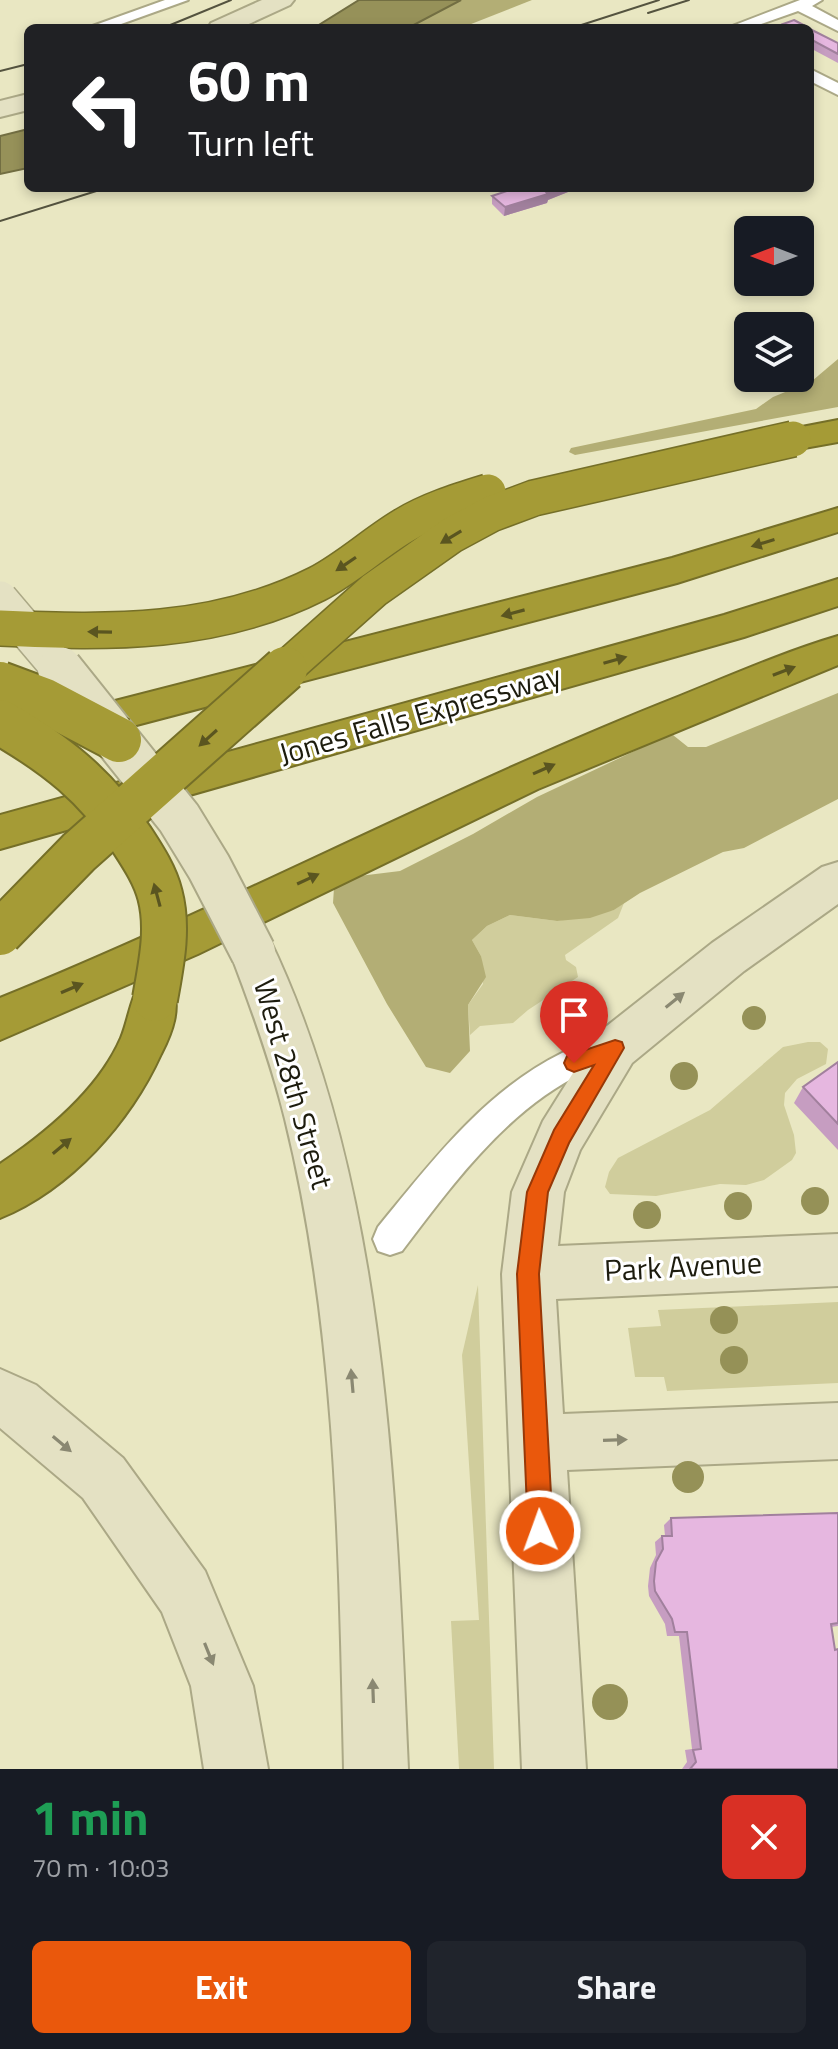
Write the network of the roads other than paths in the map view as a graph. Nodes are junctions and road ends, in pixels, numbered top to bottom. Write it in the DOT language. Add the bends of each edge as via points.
graph roads {
  1 [pos="180,0"];
  2 [pos="282,0"];
  3 [pos="807,3"];
  4 [pos="107,24"];
  5 [pos="229,24"];
  6 [pos="747,24"];
  7 [pos="838,26"];
  8 [pos="814,76"];
  9 [pos="838,90"];
  10 [pos="24,103"];
  11 [pos="0,109"];
  12 [pos="838,431"];
  13 [pos="793,439"];
  14 [pos="838,520"];
  15 [pos="838,592"];
  16 [pos="0,599"];
  17 [pos="0,628"];
  18 [pos="838,650"];
  19 [pos="0,684"];
  20 [pos="0,722"];
  21 [pos="119,740"];
  22 [pos="0,746"];
  23 [pos="0,832"];
  24 [pos="838,880"];
  25 [pos="0,933"];
  26 [pos="0,1019"];
  27 [pos="615,1048"];
  28 [pos="0,1193"];
  29 [pos="390,1239"];
  30 [pos="838,1260"];
  31 [pos="528,1274"];
  32 [pos="0,1397"];
  33 [pos="838,1431"];
  34 [pos="537,1443"];
  35 [pos="236,1769"];
  36 [pos="376,1769"];
  37 [pos="554,1769"];
  1 -- 4 [label="lane"];
  2 -- 5 [label="main road"];
  3 -- 6 [label="lane"];
  3 -- 7 [label="lane"];
  8 -- 9 [label="lane"];
  10 -- 11 [label="main road"];
  12 -- 13 [label="highway"];
  13 -- 17 [label="highway, one-way, bridge" via="549,476 475,496 402,527 318,583 212,622 134,633"];
  13 -- 25 [label="highway, one-way, bridge" via="534,498 452,535 362,600 79,852"];
  14 -- 22 [label="highway, one-way" via="677,570"];
  23 -- 15 [label="highway, Jones Falls Expressway, one-way" via="702,636"];
  16 -- 21 [label="main road, West 28th Street, bridge"];
  26 -- 18 [label="highway, one-way" via="495,791"];
  19 -- 21 [label="highway, bridge"];
  28 -- 20 [label="highway, one-way, bridge" via="71,1139 112,1096 141,1047 164,948 160,895 123,828 80,776"];
  36 -- 21 [label="main road, West 28th Street, one-way, bridge" via="370,1610 341,1272 315,1141 287,1039 253,952 180,819"];
  27 -- 24 [label="main road, one-way" via="728,957"];
  27 -- 29 [label="lane" via="574,1063 523,1093 443,1173"];
  27 -- 31 [label="main road" via="561,1137 538,1192"];
  30 -- 31 [label="main road, Park Avenue"];
  31 -- 34 [label="main road"];
  32 -- 35 [label="main road, one-way" via="103,1478 184,1592 222,1686"];
  34 -- 33 [label="main road, one-way"];
  34 -- 37 [label="main road"];
}
